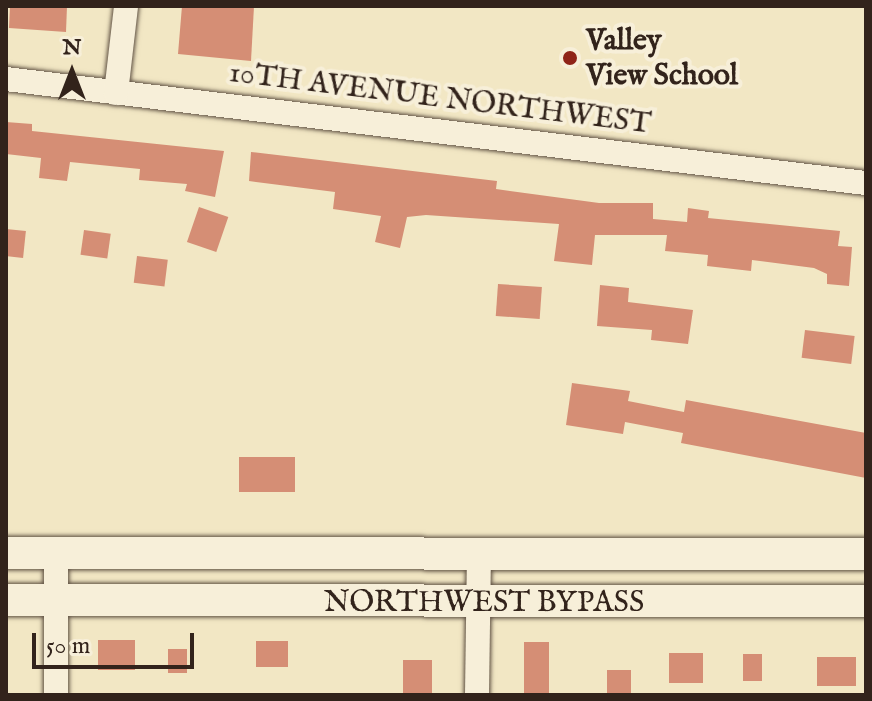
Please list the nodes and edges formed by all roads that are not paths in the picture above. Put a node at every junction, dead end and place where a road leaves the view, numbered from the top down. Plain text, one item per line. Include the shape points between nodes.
1 (126, 6) edge
2 (6, 79) edge
3 (116, 93) junction
4 (866, 183) edge
5 (6, 553) edge
6 (56, 553) junction
7 (479, 553) junction
8 (866, 554) edge
9 (6, 600) edge
10 (56, 601) junction
11 (866, 601) edge
12 (478, 604) junction
13 (56, 695) edge
14 (477, 695) edge

1 - 3 street
2 - 3 street, 10TH AVENUE NORTHWEST
3 - 4 street, 10TH AVENUE NORTHWEST
5 - 6 main road, NORTHWEST BYPASS
6 - 7 main road, NORTHWEST BYPASS
6 - 10 street
7 - 8 main road, NORTHWEST BYPASS
7 - 12 street
9 - 10 main road, NORTHWEST BYPASS
10 - 12 main road, NORTHWEST BYPASS
10 - 13 street
11 - 12 main road, NORTHWEST BYPASS
12 - 14 street

